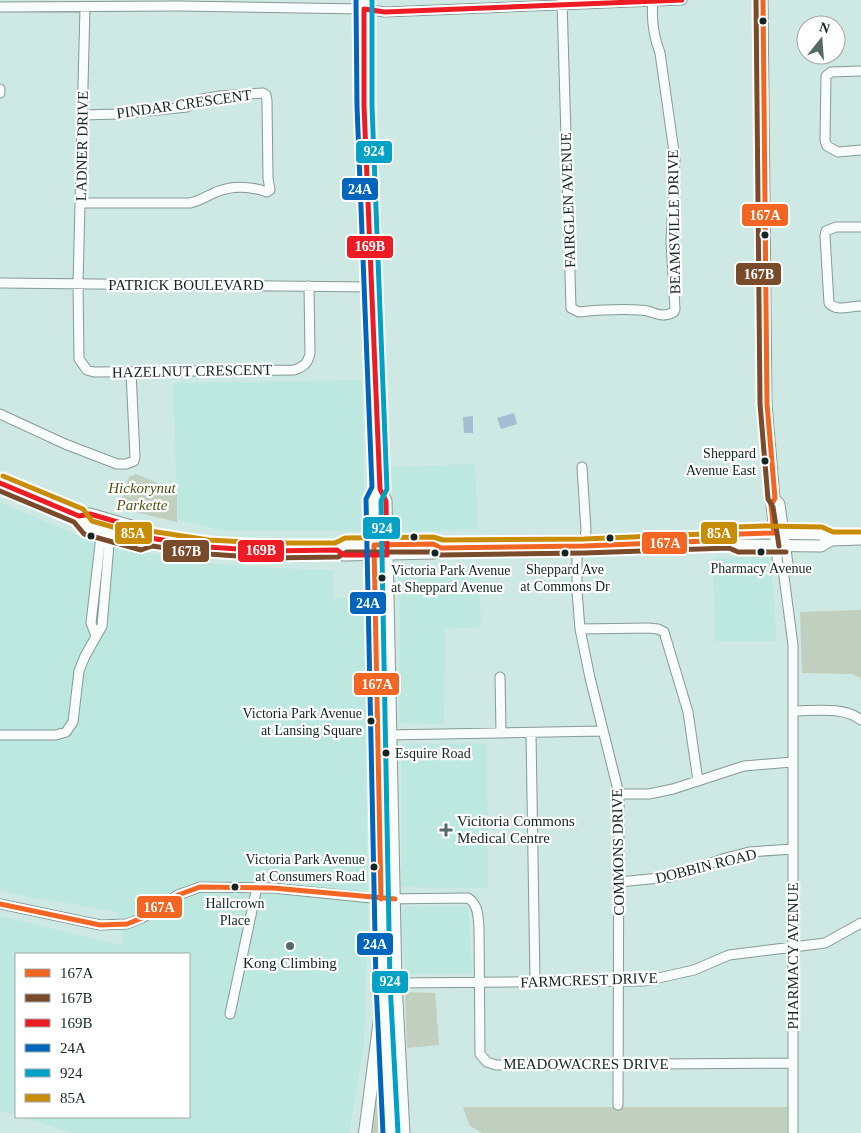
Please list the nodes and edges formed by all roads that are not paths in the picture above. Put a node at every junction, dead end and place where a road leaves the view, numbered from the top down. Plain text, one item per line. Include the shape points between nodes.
1 (667, 0) edge
2 (682, 0) edge
3 (763, 0) edge
4 (653, 1) edge
5 (562, 3) edge
6 (474, 4) edge
7 (364, 5) edge
8 (0, 7) edge
9 (85, 7) junction
10 (861, 71) edge
11 (0, 89) edge
12 (0, 93) edge
13 (83, 115) junction
14 (861, 150) edge
15 (80, 203) junction
16 (861, 227) edge
17 (0, 283) edge
18 (78, 284) junction
19 (309, 286) junction
20 (372, 287) junction
21 (861, 306) edge
22 (661, 316) joint
23 (131, 372) junction
24 (0, 414) edge
25 (582, 467) dead end
26 (0, 483) edge
27 (380, 489) junction
28 (79, 516) junction
29 (107, 520) junction
30 (106, 533) junction
31 (150, 538) junction
32 (780, 539) junction
33 (861, 540) edge
34 (584, 546) junction
35 (374, 550) junction
36 (387, 550) junction
37 (580, 629) junction
38 (500, 677) dead end
39 (793, 711) junction
40 (861, 720) edge
41 (603, 731) junction
42 (501, 732) junction
43 (531, 733) junction
44 (0, 735) edge
45 (385, 735) junction
46 (792, 762) junction
47 (698, 780) junction
48 (620, 794) junction
49 (793, 849) junction
50 (619, 882) junction
51 (257, 887) junction
52 (381, 899) junction
53 (395, 899) junction
54 (0, 904) edge
55 (861, 923) edge
56 (793, 947) junction
57 (618, 981) junction
58 (535, 982) junction
59 (396, 983) junction
60 (479, 983) junction
61 (384, 996) junction
62 (230, 1014) dead end
63 (793, 1063) junction
64 (619, 1064) junction
65 (618, 1104) dead end
66 (365, 1133) edge
67 (391, 1133) edge
68 (404, 1133) edge
69 (793, 1133) edge

1 - 2 street
1 - 4 street
3 - 32 street, PHARMACY AVENUE via 767,404 775,498 780,504
4 - 5 street
4 - 22 street, BEAMSVILLE DRIVE via 654,36 660,53 675,159 672,242 675,309
5 - 6 street
5 - 22 street, FAIRGLEN AVENUE via 571,308 579,312 646,310
6 - 7 street via 385,12
7 - 9 street
7 - 20 main road via 364,106
8 - 9 street
9 - 13 street, LADNER DRIVE
10 - 14 street via 831,72 826,76 825,140 827,146 838,152
11 - 12 street
13 - 15 street, LADNER DRIVE
13 - 15 street, PINDAR CRESCENT via 187,107 220,96 263,93 267,101 270,190 230,187 200,201 190,202
15 - 18 street, LADNER DRIVE
16 - 21 street via 836,227 826,231 825,236 828,303 838,308
17 - 18 street, PATRICK BOULEVARD
18 - 19 street, PATRICK BOULEVARD
18 - 23 street, HAZELNUT CRESCENT via 78,359 81,364 94,372
19 - 20 street, PATRICK BOULEVARD
19 - 23 street, HAZELNUT CRESCENT via 310,354 302,367 294,370
20 - 27 main road
23 - 24 street via 135,457 134,461 126,464 117,464 65,444
25 - 34 street, COMMONS DRIVE
26 - 28 main road
27 - 35 main road via 373,498
27 - 36 main road via 386,501
28 - 29 main road via 90,514
28 - 30 main road via 87,526
29 - 30 street
29 - 31 main road via 146,530
30 - 31 main road via 142,543
30 - 44 street via 91,623 96,636 79,671 73,722 66,732 56,735
31 - 35 main road via 262,551 337,550 345,545
32 - 33 main road via 821,546 831,540
32 - 34 main road via 739,546 731,540
32 - 39 street, PHARMACY AVENUE via 788,564 783,569 792,645
34 - 36 main road via 441,548 434,553
34 - 37 street, COMMONS DRIVE via 577,558
35 - 36 main road
35 - 45 main road
36 - 45 main road
37 - 41 street, COMMONS DRIVE
37 - 47 street via 648,628 664,632 688,712
38 - 42 street
39 - 40 street via 850,713
39 - 46 street, PHARMACY AVENUE
41 - 43 street
41 - 48 street, COMMONS DRIVE
42 - 43 street
42 - 45 street
43 - 58 street
45 - 52 main road
45 - 53 main road
46 - 47 street via 744,766
46 - 49 street, PHARMACY AVENUE
47 - 48 street via 649,794
48 - 50 street, COMMONS DRIVE
49 - 50 street, DOBBIN ROAD via 749,852 670,877
49 - 56 street, PHARMACY AVENUE
50 - 57 street, COMMONS DRIVE
51 - 52 street, MEADOWACRES DRIVE
51 - 54 street, MEADOWACRES DRIVE via 200,887 127,924 100,925
51 - 62 street
52 - 53 street, MEADOWACRES DRIVE
52 - 61 main road
53 - 59 main road
53 - 60 street, MEADOWACRES DRIVE via 468,898 472,901 477,909 479,927
55 - 56 street, FARMCREST DRIVE via 830,942
56 - 57 street, FARMCREST DRIVE via 729,956 694,970 645,981
56 - 63 street, PHARMACY AVENUE
57 - 58 street, FARMCREST DRIVE
57 - 64 street, COMMONS DRIVE
58 - 60 street, FARMCREST DRIVE
59 - 60 street, FARMCREST DRIVE
59 - 68 main road
60 - 64 street, MEADOWACRES DRIVE via 480,1054 487,1062 496,1065
61 - 66 highway
61 - 67 main road
63 - 64 street, MEADOWACRES DRIVE
63 - 69 street, PHARMACY AVENUE
64 - 65 street, COMMONS DRIVE

